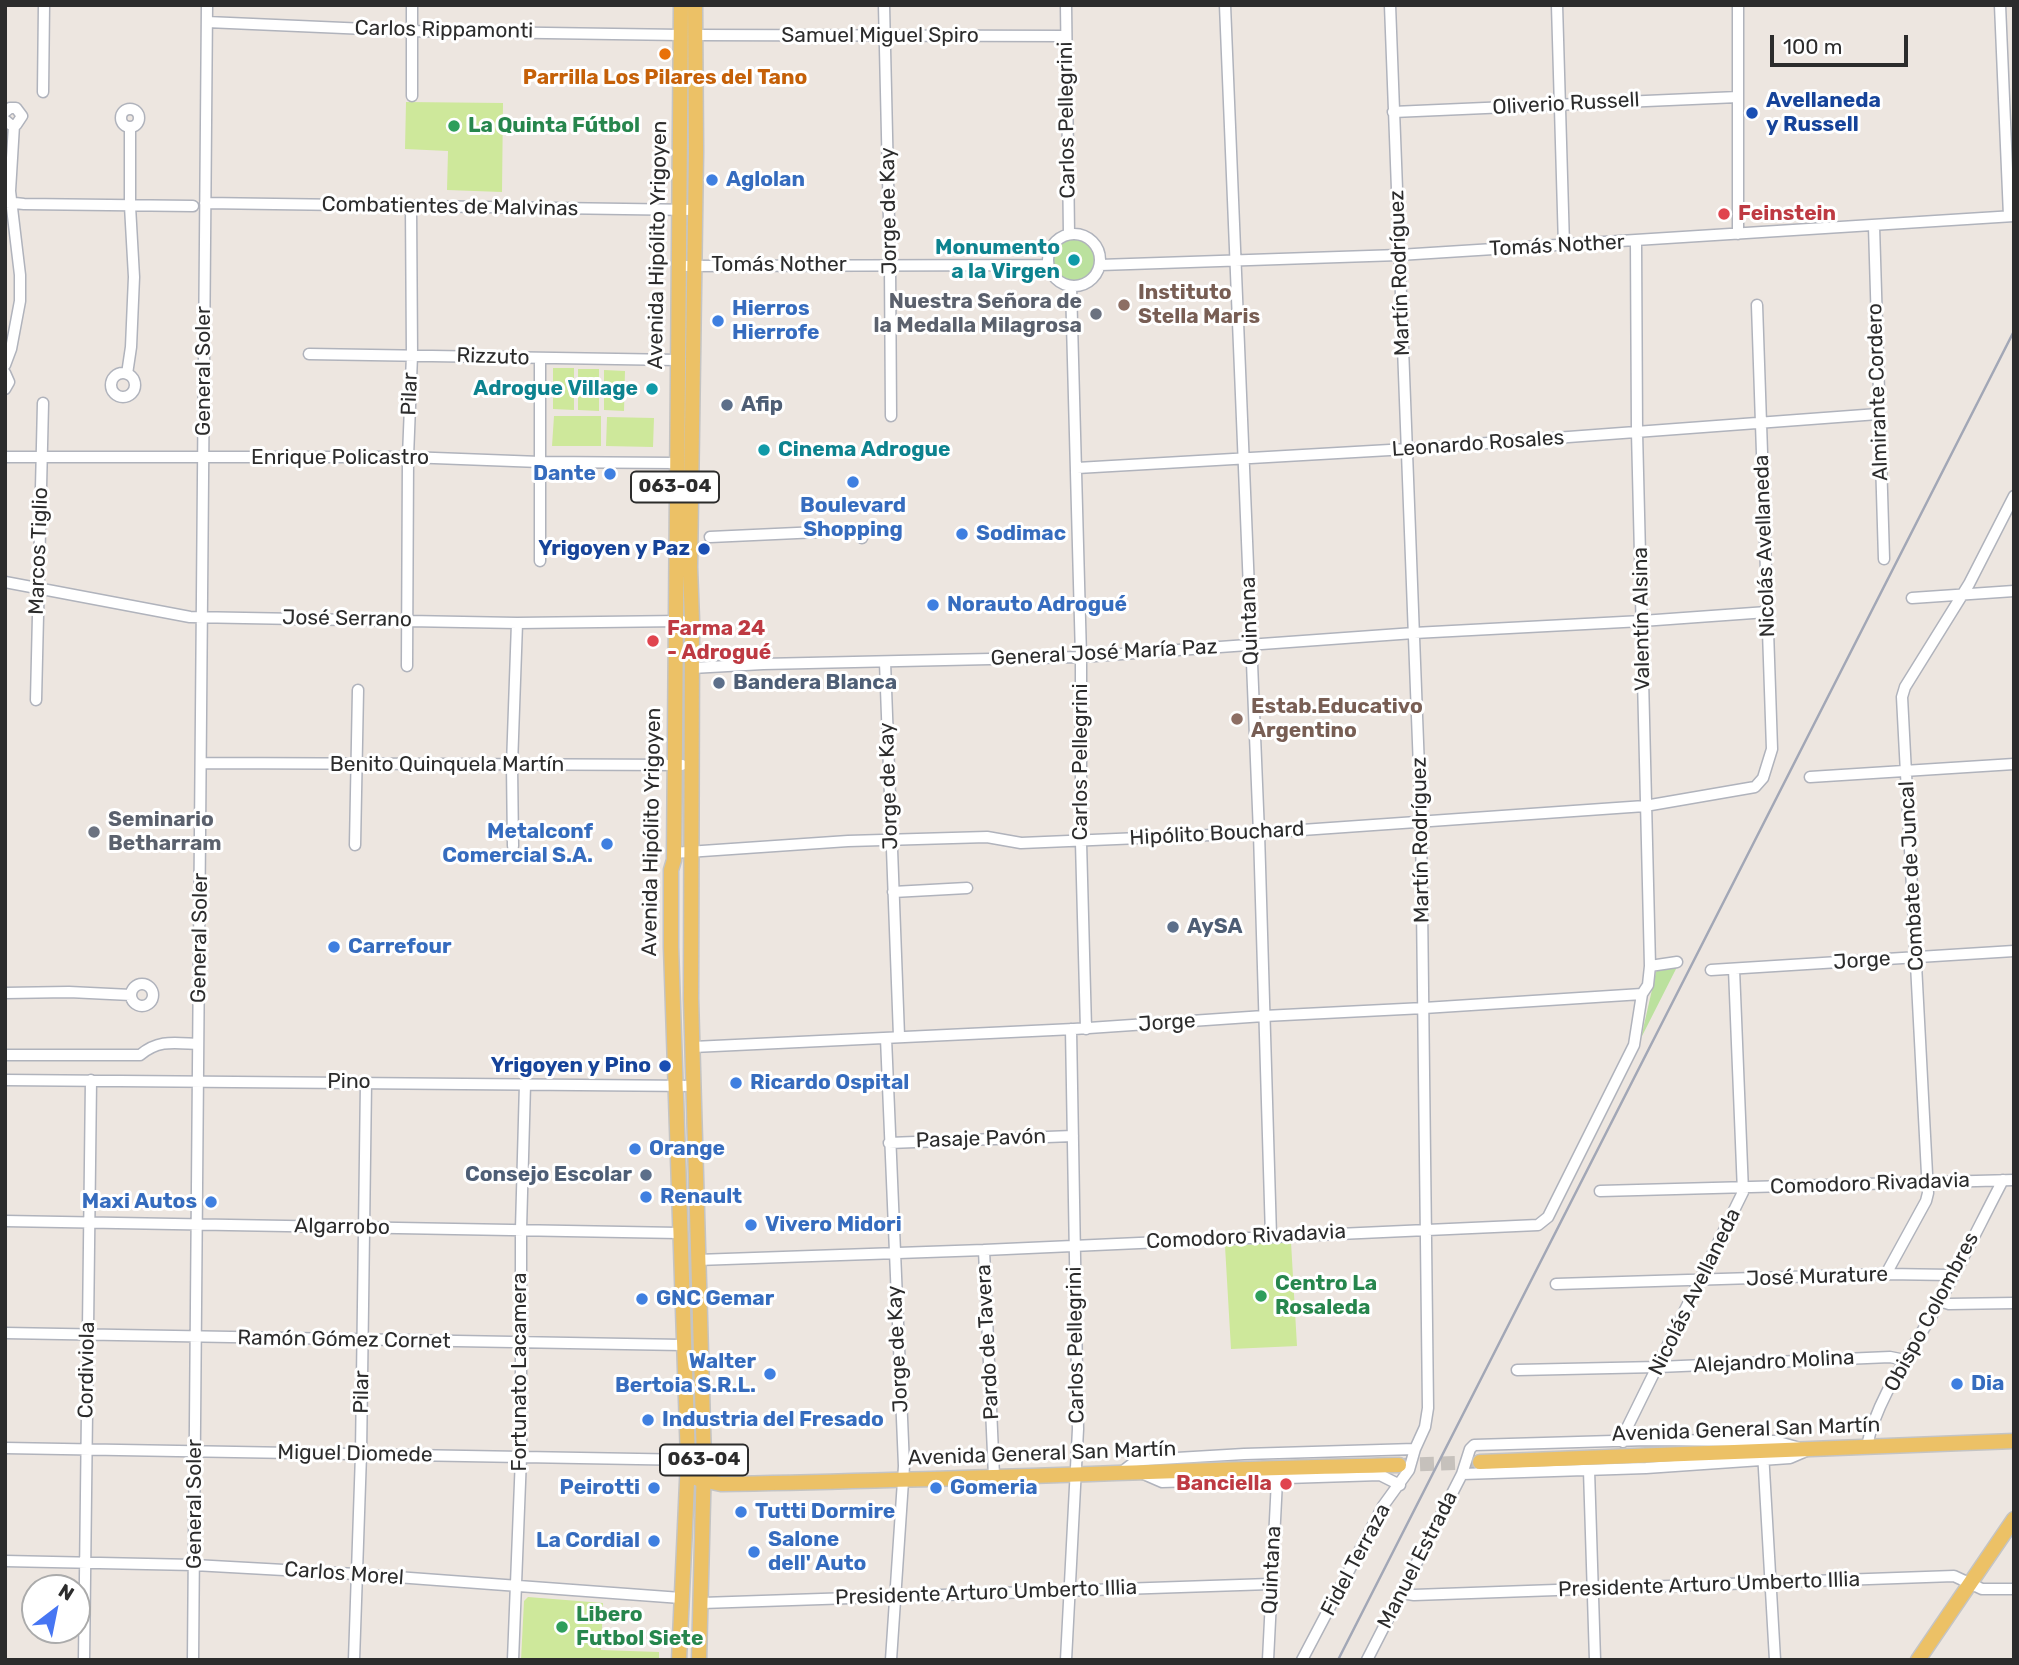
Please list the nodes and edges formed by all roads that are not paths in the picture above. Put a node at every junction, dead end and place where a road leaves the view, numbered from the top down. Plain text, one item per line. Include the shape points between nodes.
1 (44, 5) edge
2 (207, 5) edge
3 (412, 5) edge
4 (681, 5) edge
5 (695, 5) edge
6 (884, 5) edge
7 (1066, 5) edge
8 (1225, 5) edge
9 (1390, 5) edge
10 (1557, 5) edge
11 (1738, 5) edge
12 (2000, 5) edge
13 (207, 22) junction
14 (412, 31) junction
15 (688, 35) junction
16 (885, 36) junction
17 (1065, 36) junction
18 (43, 92) dead end
19 (412, 96) dead end
20 (1738, 97) junction
21 (1560, 104) junction
22 (5, 112) edge
23 (1393, 112) junction
24 (9, 123) edge
25 (130, 127) dead end
26 (8, 202) edge
27 (199, 204) junction
28 (130, 205) junction
29 (411, 206) junction
30 (687, 210) junction
31 (2012, 216) edge
32 (1874, 226) junction
33 (1069, 234) junction
34 (1738, 234) junction
35 (1636, 242) junction
36 (1564, 246) junction
37 (1399, 255) junction
38 (1236, 262) junction
39 (890, 265) junction
40 (1048, 265) junction
41 (1100, 265) junction
42 (686, 266) junction
43 (1071, 286) junction
44 (1758, 305) dead end
45 (309, 354) dead end
46 (412, 355) junction
47 (540, 358) junction
48 (678, 360) junction
49 (5, 365) edge
50 (5, 373) edge
51 (127, 374) dead end
52 (5, 389) edge
53 (43, 403) dead end
54 (1878, 414) junction
55 (891, 416) dead end
56 (1760, 424) junction
57 (1637, 432) junction
58 (1407, 449) junction
59 (5, 457) edge
60 (408, 457) junction
61 (42, 458) junction
62 (204, 458) junction
63 (1244, 459) junction
64 (540, 462) junction
65 (676, 463) junction
66 (1077, 468) junction
67 (2014, 496) edge
68 (710, 537) dead end
69 (862, 538) dead end
70 (1884, 559) dead end
71 (540, 561) dead end
72 (5, 582) edge
73 (38, 589) junction
74 (2014, 591) edge
75 (1962, 595) junction
76 (1912, 598) dead end
77 (1767, 612) junction
78 (203, 618) junction
79 (406, 620) junction
80 (676, 621) junction
81 (692, 621) junction
82 (1642, 621) junction
83 (517, 623) junction
84 (1414, 633) junction
85 (1251, 644) junction
86 (1081, 657) junction
87 (885, 662) junction
88 (407, 666) dead end
89 (692, 668) junction
90 (358, 690) dead end
91 (36, 700) dead end
92 (202, 764) junction
93 (2014, 764) edge
94 (355, 765) junction
95 (512, 765) junction
96 (674, 765) junction
97 (692, 766) junction
98 (1907, 772) junction
99 (1810, 777) dead end
100 (1758, 783) joint
101 (1645, 806) junction
102 (1421, 821) junction
103 (1259, 833) junction
104 (891, 841) junction
105 (1081, 842) junction
106 (355, 845) dead end
107 (513, 846) dead end
108 (690, 851) junction
109 (673, 853) junction
110 (967, 888) dead end
111 (893, 892) junction
112 (2014, 951) edge
113 (1916, 957) junction
114 (1677, 962) dead end
115 (1650, 966) junction
116 (1734, 969) junction
117 (1711, 970) dead end
118 (5, 993) edge
119 (1642, 994) junction
120 (131, 995) dead end
121 (1424, 1008) junction
122 (1264, 1016) junction
123 (1086, 1028) junction
124 (1071, 1030) junction
125 (899, 1036) junction
126 (886, 1038) junction
127 (198, 1044) junction
128 (693, 1047) junction
129 (5, 1055) edge
130 (5, 1080) edge
131 (91, 1080) junction
132 (198, 1081) junction
133 (366, 1082) junction
134 (526, 1084) junction
135 (676, 1086) junction
136 (694, 1086) junction
137 (1073, 1136) junction
138 (889, 1143) junction
139 (2009, 1180) edge
140 (1928, 1183) junction
141 (1743, 1188) junction
142 (1600, 1191) dead end
143 (5, 1221) edge
144 (88, 1222) junction
145 (195, 1225) junction
146 (363, 1227) junction
147 (521, 1229) junction
148 (1426, 1229) junction
149 (678, 1233) junction
150 (1271, 1236) junction
151 (1074, 1245) junction
152 (984, 1250) junction
153 (893, 1253) junction
154 (697, 1260) junction
155 (1886, 1274) junction
156 (1952, 1275) junction
157 (1701, 1281) junction
158 (1556, 1284) dead end
159 (1940, 1301) junction
160 (2014, 1303) edge
161 (5, 1333) edge
162 (88, 1335) junction
163 (195, 1337) junction
164 (363, 1340) junction
165 (522, 1342) junction
166 (682, 1345) junction
167 (1905, 1360) junction
168 (1658, 1367) junction
169 (1517, 1370) dead end
170 (2014, 1441) edge
171 (1623, 1442) junction
172 (1867, 1446) junction
173 (5, 1448) edge
174 (1806, 1448) junction
175 (87, 1449) junction
176 (1415, 1449) junction
177 (195, 1451) junction
178 (361, 1454) junction
179 (1763, 1455) junction
180 (520, 1457) junction
181 (688, 1460) junction
182 (704, 1461) junction
183 (1474, 1461) junction
184 (1406, 1463) junction
185 (1589, 1470) junction
186 (1130, 1471) junction
187 (1077, 1474) junction
188 (1462, 1474) junction
189 (688, 1476) junction
190 (994, 1476) junction
191 (1277, 1480) junction
192 (704, 1481) junction
193 (904, 1481) junction
194 (1400, 1485) junction
195 (2014, 1519) edge
196 (5, 1562) edge
197 (85, 1563) junction
198 (194, 1565) junction
199 (356, 1574) junction
200 (1770, 1582) junction
201 (1971, 1583) junction
202 (1270, 1584) junction
203 (516, 1586) junction
204 (1591, 1589) junction
205 (2014, 1589) edge
206 (1070, 1590) junction
207 (1401, 1593) junction
208 (895, 1596) junction
209 (681, 1598) junction
210 (702, 1603) junction
211 (84, 1660) edge
212 (193, 1660) edge
213 (354, 1660) edge
214 (513, 1660) edge
215 (679, 1660) edge
216 (699, 1660) edge
217 (891, 1660) edge
218 (1066, 1660) edge
219 (1268, 1660) edge
220 (1302, 1660) edge
221 (1367, 1660) edge
222 (1595, 1660) edge
223 (1775, 1660) edge
224 (1918, 1660) edge

1 - 18 street
2 - 13 street, General Soler
3 - 14 street
4 - 15 main road, Avenida Hipólito Yrigoyen / 063-04
5 - 15 main road, Avenida Hipólito Yrigoyen / 063-04
6 - 16 street, Jorge de Kay
7 - 17 street, Carlos Pellegrini
8 - 38 street, Quintana
9 - 23 street, Martín Rodríguez
10 - 21 street
11 - 20 street
12 - 31 street
13 - 14 street, Carlos Rippamonti
13 - 27 street, General Soler
14 - 15 street, Carlos Rippamonti
14 - 19 street
15 - 16 street, Samuel Miguel Spiro
15 - 30 main road, Avenida Hipólito Yrigoyen / 063-04
16 - 17 street, Samuel Miguel Spiro
16 - 39 street, Jorge de Kay
17 - 33 street, Carlos Pellegrini
20 - 21 street, Oliverio Russell
20 - 34 street
21 - 23 street, Oliverio Russell
21 - 36 street
22 - 24 street via 13,107 20,111 22,119
23 - 37 street, Martín Rodríguez
24 - 26 street
25 - 28 street
26 - 28 street, Combatientes de Malvinas
26 - 49 street via 20,301
27 - 28 street, Combatientes de Malvinas
27 - 29 street, Combatientes de Malvinas
27 - 62 street, General Soler
28 - 51 street via 134,277
29 - 30 street, Combatientes de Malvinas
29 - 46 street, Pilar
30 - 42 main road, Avenida Hipólito Yrigoyen / 063-04
31 - 32 street, Tomás Nother
32 - 34 street, Tomás Nother
32 - 54 street, Almirante Cordero
33 - 40 street via 1055,242
33 - 41 street via 1090,239
34 - 35 street, Tomás Nother
35 - 36 street, Tomás Nother
35 - 57 street, Valentín Alsina
36 - 37 street, Tomás Nother
37 - 38 street, Tomás Nother
37 - 58 street, Martín Rodríguez
38 - 41 street, Tomás Nother
38 - 63 street, Quintana
39 - 40 street, Tomás Nother
39 - 42 street, Tomás Nother
39 - 55 street, Jorge de Kay
40 - 43 street via 1056,280
41 - 43 street via 1093,279
42 - 48 main road, Avenida Hipólito Yrigoyen / 063-04
42 - 81 main road, Avenida Hipólito Yrigoyen / 063-04
43 - 66 street, Carlos Pellegrini
44 - 56 street, Nicolás Avellaneda
45 - 46 street, Rizzuto
46 - 47 street, Rizzuto
46 - 60 street, Pilar
47 - 48 street, Rizzuto
47 - 64 street
48 - 65 main road, Avenida Hipólito Yrigoyen / 063-04
50 - 52 street via 9,382
53 - 61 street, Marcos Tiglio
54 - 56 street, Leonardo Rosales
54 - 70 street, Almirante Cordero
56 - 57 street, Leonardo Rosales
56 - 77 street, Nicolás Avellaneda
57 - 58 street, Leonardo Rosales
57 - 82 street, Valentín Alsina
58 - 63 street, Leonardo Rosales
58 - 84 street, Martín Rodríguez
59 - 61 street, Enrique Policastro
60 - 62 street, Enrique Policastro
60 - 64 street, Enrique Policastro
60 - 79 street, Pilar
61 - 62 street, Enrique Policastro
61 - 73 street, Marcos Tiglio
62 - 78 street, General Soler
63 - 66 street, Leonardo Rosales
63 - 85 street, Quintana
64 - 65 street, Enrique Policastro
64 - 71 street
65 - 80 main road, Avenida Hipólito Yrigoyen / 063-04
66 - 86 street, Carlos Pellegrini
67 - 75 street, Combate de Juncal
68 - 69 street via 862,530
72 - 73 street, José Serrano
73 - 78 street, José Serrano
73 - 91 street, Marcos Tiglio
74 - 75 street
75 - 76 street
75 - 98 street, Combate de Juncal via 1903,692
77 - 82 street, General José María Paz
77 - 100 street, Nicolás Avellaneda via 1772,749
78 - 79 street, José Serrano
78 - 92 street, General Soler
79 - 83 street, José Serrano
79 - 88 street, Pilar
80 - 81 street, José Serrano
80 - 83 street, José Serrano
80 - 96 main road, Avenida Hipólito Yrigoyen / 063-04
81 - 89 main road, Avenida Hipólito Yrigoyen / 063-04
82 - 84 street, General José María Paz
82 - 101 street, Valentín Alsina
83 - 95 street
84 - 85 street, General José María Paz
84 - 102 street, Martín Rodríguez
85 - 86 street, General José María Paz
85 - 103 street, Quintana
86 - 87 street, General José María Paz
86 - 105 street, Carlos Pellegrini
87 - 89 street, General José María Paz
87 - 104 street, Jorge de Kay
89 - 97 main road, Avenida Hipólito Yrigoyen / 063-04
90 - 94 street
92 - 94 street, Benito Quinquela Martín
92 - 127 street, General Soler
93 - 98 street
94 - 95 street, Benito Quinquela Martín
94 - 106 street
95 - 96 street, Benito Quinquela Martín
95 - 107 street
96 - 97 street, Benito Quinquela Martín
96 - 109 main road, Avenida Hipólito Yrigoyen / 063-04
97 - 108 main road, Avenida Hipólito Yrigoyen / 063-04
98 - 99 street
98 - 113 street, Combate de Juncal
100 - 101 street, Hipólito Bouchard
101 - 102 street, Hipólito Bouchard
101 - 115 street, Valentín Alsina
102 - 103 street, Hipólito Bouchard
102 - 121 street, Martín Rodríguez
103 - 105 street, Hipólito Bouchard
103 - 122 street, Quintana
104 - 105 street, Hipólito Bouchard via 987,837 1021,844
104 - 108 street, Hipólito Bouchard
104 - 111 street, Jorge de Kay
105 - 123 street, Carlos Pellegrini
108 - 109 street, Hipólito Bouchard
108 - 128 main road, Avenida Hipólito Yrigoyen / 063-04
109 - 135 main road, Avenida Hipólito Yrigoyen / 063-04
110 - 111 street
111 - 125 street, Jorge de Kay
112 - 113 street, Jorge
113 - 116 street, Jorge
113 - 140 street, Combate de Juncal
114 - 115 street
115 - 119 street, Valentín Alsina
116 - 117 street, Jorge
116 - 141 street, Nicolás Avellaneda
118 - 120 street
119 - 121 street, Jorge
119 - 148 street, Comodoro Rivadavia via 1633,1045 1545,1220 1532,1227
121 - 122 street, Jorge
121 - 148 street, Martín Rodríguez
122 - 123 street, Jorge
122 - 150 street, Quintana
123 - 124 street, Jorge
124 - 125 street, Jorge
124 - 137 street, Carlos Pellegrini
125 - 126 street, Jorge
126 - 128 street, Jorge
126 - 138 street, Jorge de Kay
127 - 129 street via 160,1043 140,1055
127 - 132 street, General Soler
128 - 136 main road, Avenida Hipólito Yrigoyen / 063-04
130 - 131 street, Pino
131 - 132 street, Pino
131 - 144 street, Cordiviola
132 - 133 street, Pino
132 - 145 street, General Soler
133 - 134 street, Pino
133 - 146 street, Pilar
134 - 135 street, Pino
134 - 147 street, Fortunato Lacamera
135 - 136 street, Pino
135 - 149 main road, Avenida Hipólito Yrigoyen / 063-04
136 - 154 main road, Avenida Hipólito Yrigoyen / 063-04
137 - 138 street, Pasaje Pavón
137 - 151 street, Carlos Pellegrini
138 - 153 street, Jorge de Kay
139 - 140 street, Comodoro Rivadavia
139 - 156 street, Obispo Colombres
140 - 141 street, Comodoro Rivadavia
140 - 155 street, Combate de Juncal via 1926,1202
141 - 142 street, Comodoro Rivadavia
141 - 157 street, Nicolás Avellaneda
143 - 144 street, Algarrobo
144 - 145 street, Algarrobo
144 - 162 street, Cordiviola
145 - 146 street, Algarrobo
145 - 163 street, General Soler
146 - 147 street, Algarrobo
146 - 164 street, Pilar
147 - 149 street, Algarrobo
147 - 165 street, Fortunato Lacamera
148 - 150 street, Comodoro Rivadavia
148 - 176 street, Martín Rodríguez via 1427,1408
149 - 166 main road, Avenida Hipólito Yrigoyen / 063-04
150 - 151 street, Comodoro Rivadavia
151 - 152 street, Comodoro Rivadavia
151 - 187 street, Carlos Pellegrini
152 - 153 street, Comodoro Rivadavia
152 - 190 street, Pardo de Tavera
153 - 154 street, Comodoro Rivadavia
153 - 193 street, Jorge de Kay
154 - 182 main road, Avenida Hipólito Yrigoyen / 063-04
155 - 156 street, José Murature
155 - 157 street, José Murature
156 - 159 street, Obispo Colombres
157 - 158 street, José Murature
157 - 168 street, Nicolás Avellaneda
159 - 160 street
159 - 167 street, Obispo Colombres
161 - 162 street, Ramón Gómez Cornet
162 - 163 street, Ramón Gómez Cornet
162 - 175 street, Cordiviola
163 - 164 street, Ramón Gómez Cornet
163 - 177 street, General Soler
164 - 165 street, Ramón Gómez Cornet
164 - 178 street, Pilar
165 - 166 street, Ramón Gómez Cornet
165 - 180 street, Fortunato Lacamera
166 - 181 main road, Avenida Hipólito Yrigoyen / 063-04
167 - 168 street, Alejandro Molina
167 - 172 street, Obispo Colombres via 1870,1429
168 - 169 street, Alejandro Molina
168 - 171 street, Nicolás Avellaneda
170 - 172 main road, Avenida General San Martín
171 - 174 street via 1775,1441
171 - 183 street via 1474,1446 1470,1449
172 - 174 main road, Avenida General San Martín
173 - 175 street, Miguel Diomede
174 - 179 main road, Avenida General San Martín
175 - 177 street, Miguel Diomede
175 - 197 street, Cordiviola
176 - 184 street, Martín Rodríguez
176 - 186 street via 1143,1460 1136,1461
177 - 178 street, Miguel Diomede
177 - 198 street, General Soler
178 - 180 street, Miguel Diomede
178 - 199 street, Pilar
179 - 183 main road, Avenida General San Martín
179 - 185 street
179 - 200 street
180 - 181 street, Miguel Diomede
180 - 203 street, Fortunato Lacamera
181 - 182 street, Miguel Diomede
181 - 189 main road, Avenida Hipólito Yrigoyen / 063-04
182 - 192 main road, Avenida Hipólito Yrigoyen / 063-04
183 - 188 street, Manuel Estrada
184 - 186 main road, Avenida General San Martín
184 - 194 street, Fidel Terraza
185 - 188 street
185 - 204 street
186 - 187 main road, Avenida General San Martín
186 - 191 street via 1162,1482
187 - 190 main road, Avenida General San Martín
187 - 206 street, Carlos Pellegrini
188 - 207 street, Manuel Estrada
189 - 192 main road, Avenida General San Martín
189 - 209 main road, Avenida Hipólito Yrigoyen / 063-04
190 - 193 main road, Avenida General San Martín
191 - 194 street via 1380,1475
191 - 202 street, Quintana
192 - 193 main road, Avenida General San Martín
192 - 210 main road, Avenida Hipólito Yrigoyen / 063-04
193 - 208 street, Jorge de Kay
194 - 220 street, Fidel Terraza via 1384,1506
195 - 201 main road
196 - 197 street, Carlos Morel
197 - 198 street, Carlos Morel
197 - 211 street, Cordiviola
198 - 199 street, Carlos Morel
198 - 212 street, General Soler
199 - 203 street, Carlos Morel
199 - 213 street, Pilar
200 - 201 street, Presidente Arturo Umberto Illia via 1954,1576
200 - 204 street, Presidente Arturo Umberto Illia
200 - 223 street
201 - 205 street, Presidente Arturo Umberto Illia via 1989,1590
201 - 224 main road
202 - 206 street, Presidente Arturo Umberto Illia
202 - 219 street, Quintana
203 - 209 street, Carlos Morel
203 - 214 street, Fortunato Lacamera
204 - 207 street, Presidente Arturo Umberto Illia
204 - 222 street
206 - 208 street, Presidente Arturo Umberto Illia
206 - 218 street, Carlos Pellegrini
207 - 221 street, Manuel Estrada
208 - 210 street, Presidente Arturo Umberto Illia
208 - 217 street, Jorge de Kay
209 - 215 main road, Avenida Hipólito Yrigoyen / 063-04
210 - 216 main road, Avenida Hipólito Yrigoyen / 063-04

